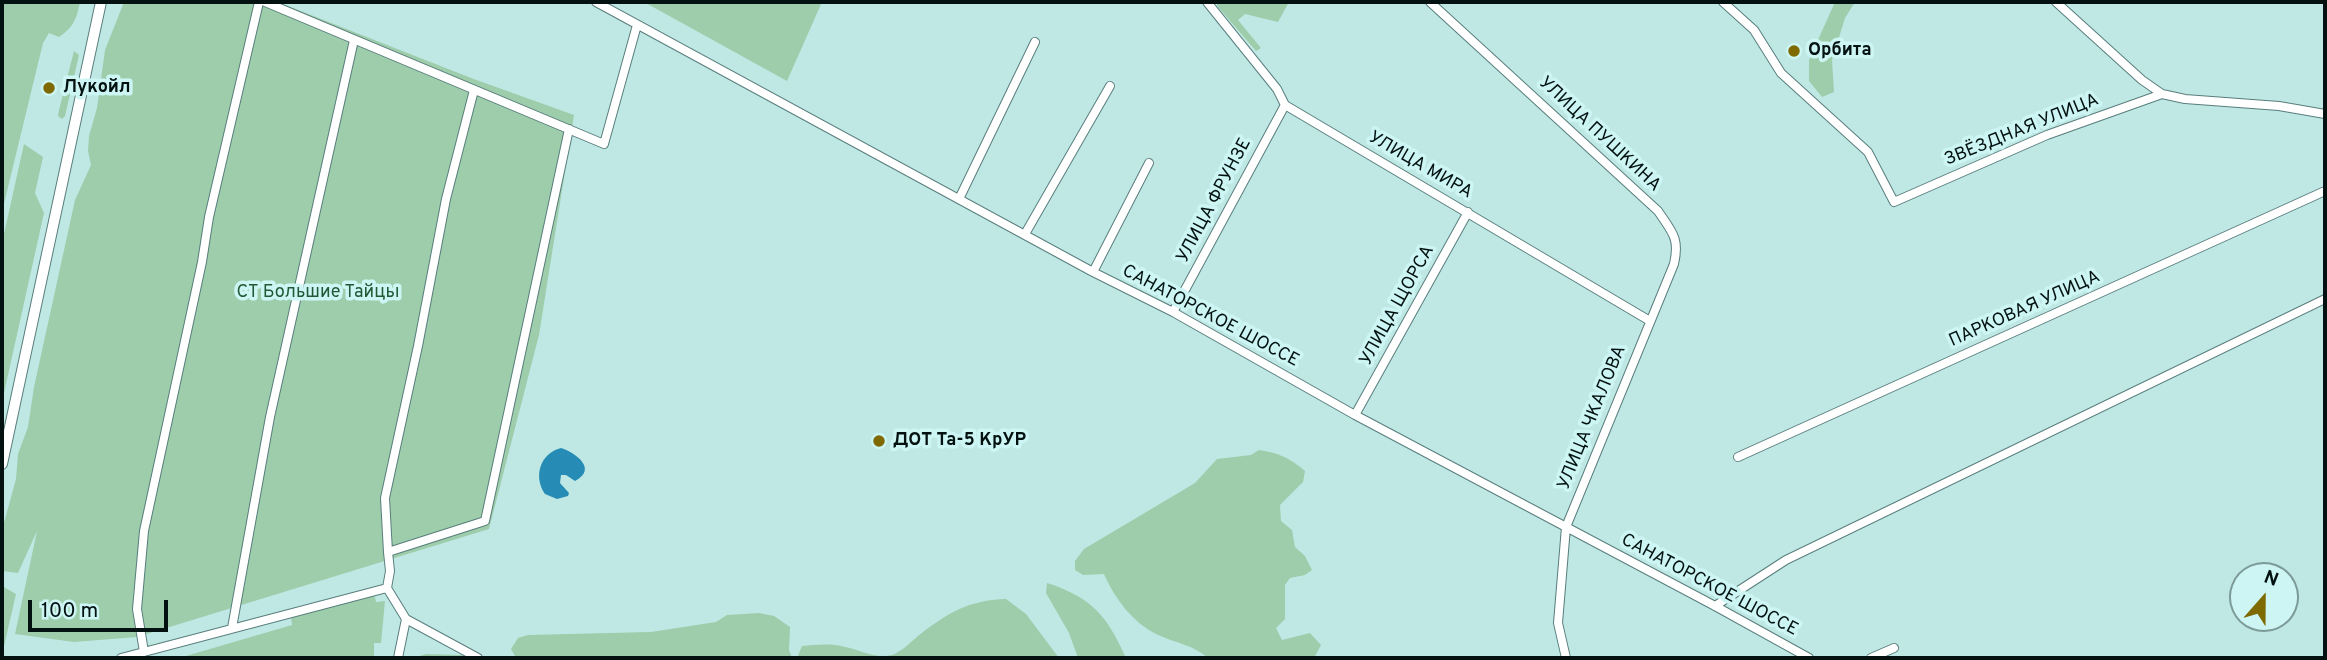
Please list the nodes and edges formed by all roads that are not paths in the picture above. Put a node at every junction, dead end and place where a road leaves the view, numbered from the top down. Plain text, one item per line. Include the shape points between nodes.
1 (101, 2) edge
2 (259, 2) edge
3 (265, 2) edge
4 (596, 2) edge
5 (1207, 2) edge
6 (1430, 2) edge
7 (1723, 2) edge
8 (2056, 2) edge
9 (637, 25) junction
10 (354, 40) junction
11 (1035, 42) dead end
12 (1110, 86) dead end
13 (474, 90) junction
14 (2162, 94) junction
15 (1285, 106) junction
16 (2325, 114) edge
17 (569, 129) junction
18 (1149, 163) dead end
19 (2325, 191) edge
20 (960, 199) junction
21 (1468, 212) junction
22 (1025, 234) junction
23 (1093, 272) junction
24 (2325, 299) edge
25 (1173, 312) junction
26 (1650, 321) junction
27 (1355, 415) junction
28 (1738, 457) dead end
29 (2, 464) edge
30 (1566, 527) junction
31 (388, 552) junction
32 (387, 588) junction
33 (1715, 606) junction
34 (406, 619) junction
35 (232, 628) junction
36 (1894, 648) dead end
37 (144, 652) junction
38 (121, 658) edge
39 (398, 658) edge
40 (478, 658) edge
41 (1566, 658) edge
42 (1809, 658) edge
43 (1871, 658) edge

1 - 29 main road
2 - 37 street via 144,531 137,609
3 - 10 street
4 - 9 street, САНАТОРСКОЕ ШОССЕ
5 - 15 street, УЛИЦА МИРА via 1278,89
6 - 26 street, УЛИЦА ПУШКИНА via 1658,211 1678,248
7 - 14 street, ЗВЁЗДНАЯ УЛИЦА via 1754,30 1781,73 1868,152 1894,202 2047,135
8 - 14 street
9 - 17 street via 604,144
9 - 20 street, САНАТОРСКОЕ ШОССЕ
10 - 13 street
10 - 35 street via 270,417
11 - 20 street
12 - 22 street
13 - 17 street
13 - 31 street via 446,199 385,498
14 - 16 street
15 - 21 street, УЛИЦА МИРА
15 - 25 street, УЛИЦА ФРУНЗЕ
17 - 31 street via 485,521
18 - 23 street
19 - 28 street, ПАРКОВАЯ УЛИЦА
20 - 22 street, САНАТОРСКОЕ ШОССЕ
21 - 26 street, УЛИЦА МИРА
21 - 27 street, УЛИЦА ЩОРСА
22 - 23 street, САНАТОРСКОЕ ШОССЕ
23 - 25 street, САНАТОРСКОЕ ШОССЕ
24 - 33 street via 1786,560
25 - 27 street, САНАТОРСКОЕ ШОССЕ
26 - 30 street, УЛИЦА ЧКАЛОВА
27 - 30 street, САНАТОРСКОЕ ШОССЕ
30 - 33 street, САНАТОРСКОЕ ШОССЕ
30 - 41 street, УЛИЦА ЧКАЛОВА via 1558,623
31 - 32 street
32 - 34 street
32 - 35 street
33 - 42 street, САНАТОРСКОЕ ШОССЕ
34 - 39 street
34 - 40 street
35 - 37 street
36 - 43 street
37 - 38 street

